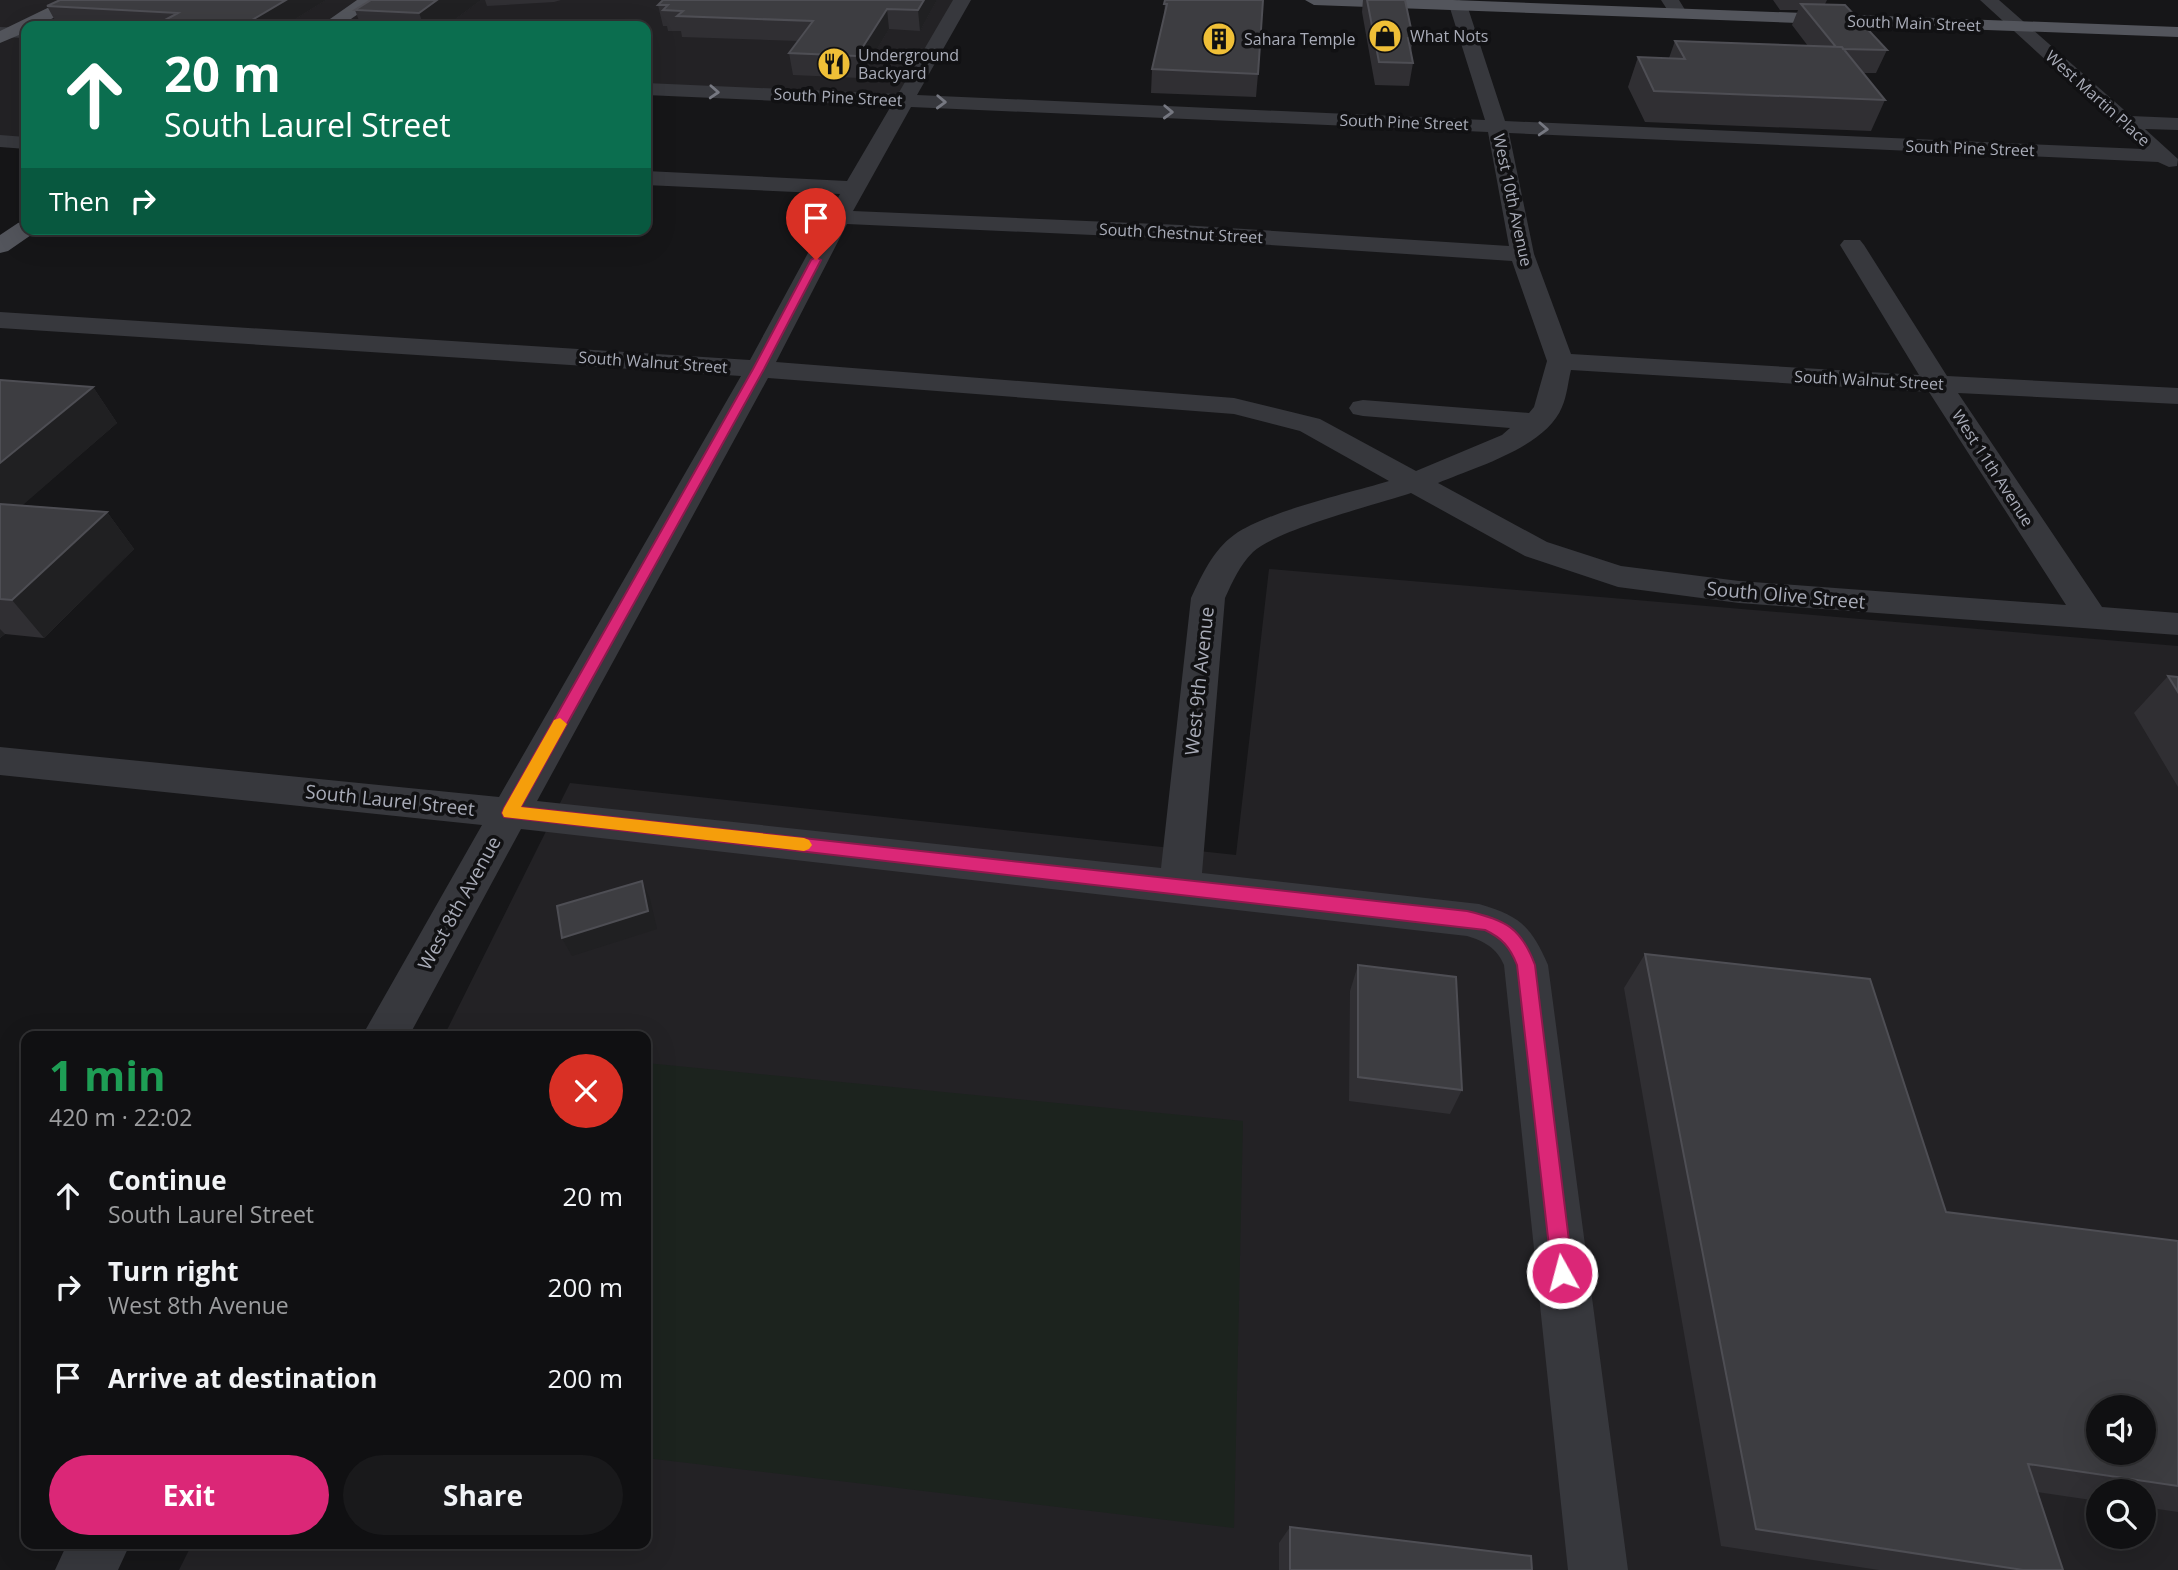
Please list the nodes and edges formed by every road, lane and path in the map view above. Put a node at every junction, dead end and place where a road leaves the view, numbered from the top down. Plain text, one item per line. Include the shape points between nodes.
1 (78, 0) edge
2 (369, 0) edge
3 (962, 0) edge
4 (1314, 0) edge
5 (1989, 0) edge
6 (1560, 4) edge
7 (1458, 5) junction
8 (1674, 7) edge
9 (36, 21) edge
10 (337, 21) edge
11 (2018, 26) junction
12 (2178, 32) edge
13 (651, 89) edge
14 (904, 100) junction
15 (2125, 122) junction
16 (2178, 124) edge
17 (1497, 126) junction
18 (0, 142) edge
19 (21, 144) edge
20 (2162, 156) junction
21 (2178, 170) edge
22 (651, 178) edge
23 (854, 188) junction
24 (839, 217) junction
25 (21, 231) edge
26 (1852, 245) dead end
27 (0, 246) edge
28 (1522, 254) junction
29 (0, 320) edge
30 (1560, 361) junction
31 (759, 369) junction
32 (1938, 384) junction
33 (2178, 396) edge
34 (1363, 408) dead end
35 (1537, 422) junction
36 (1415, 482) junction
37 (2092, 618) junction
38 (2178, 624) edge
39 (0, 761) edge
40 (510, 813) junction
41 (1180, 886) junction
42 (388, 1031) edge
43 (97, 1549) edge
44 (85, 1570) edge
45 (1598, 1570) edge

1 - 9 main road
2 - 10 main road
3 - 14 street, West 8th Avenue
4 - 7 main road, South Main Street
5 - 11 street, West Martin Place
6 - 7 main road, South Main Street
6 - 8 main road, South Main Street
7 - 17 street, West 10th Avenue
8 - 11 main road, South Main Street
11 - 12 main road, South Main Street
11 - 15 street, West Martin Place
13 -> 14 street, South Pine Street
14 -> 17 street, South Pine Street
14 - 23 street, West 8th Avenue
15 - 16 street
15 - 20 street, West Martin Place
17 -> 20 street, South Pine Street
17 - 28 street, West 10th Avenue
18 - 19 street
20 - 21 street, West Martin Place
22 - 23 street
23 - 24 street, West 8th Avenue
24 - 28 street, South Chestnut Street via 1181,232
24 - 31 street, West 8th Avenue
25 - 27 main road
26 - 32 street, West 11th Avenue
28 - 30 street, West 10th Avenue
29 - 31 street, South Walnut Street
30 - 32 street, South Walnut Street
30 - 35 street via 1548,408
31 - 36 street, South Walnut Street via 1234,406 1310,425
31 - 40 street, West 8th Avenue
32 - 33 street, South Walnut Street
32 - 37 street, West 11th Avenue
34 - 35 street
35 - 36 street via 1512,442
36 - 37 street, South Olive Street via 1536,548 1618,576 1739,592
36 - 41 street, West 9th Avenue via 1271,528 1244,543 1223,566 1208,598
37 - 38 street, South Olive Street
39 - 40 street, South Laurel Street
40 - 41 street, South Laurel Street
40 - 42 street, West 8th Avenue
41 - 45 street, South Laurel Street via 1467,919 1507,932 1519,947 1526,965
43 - 44 street

